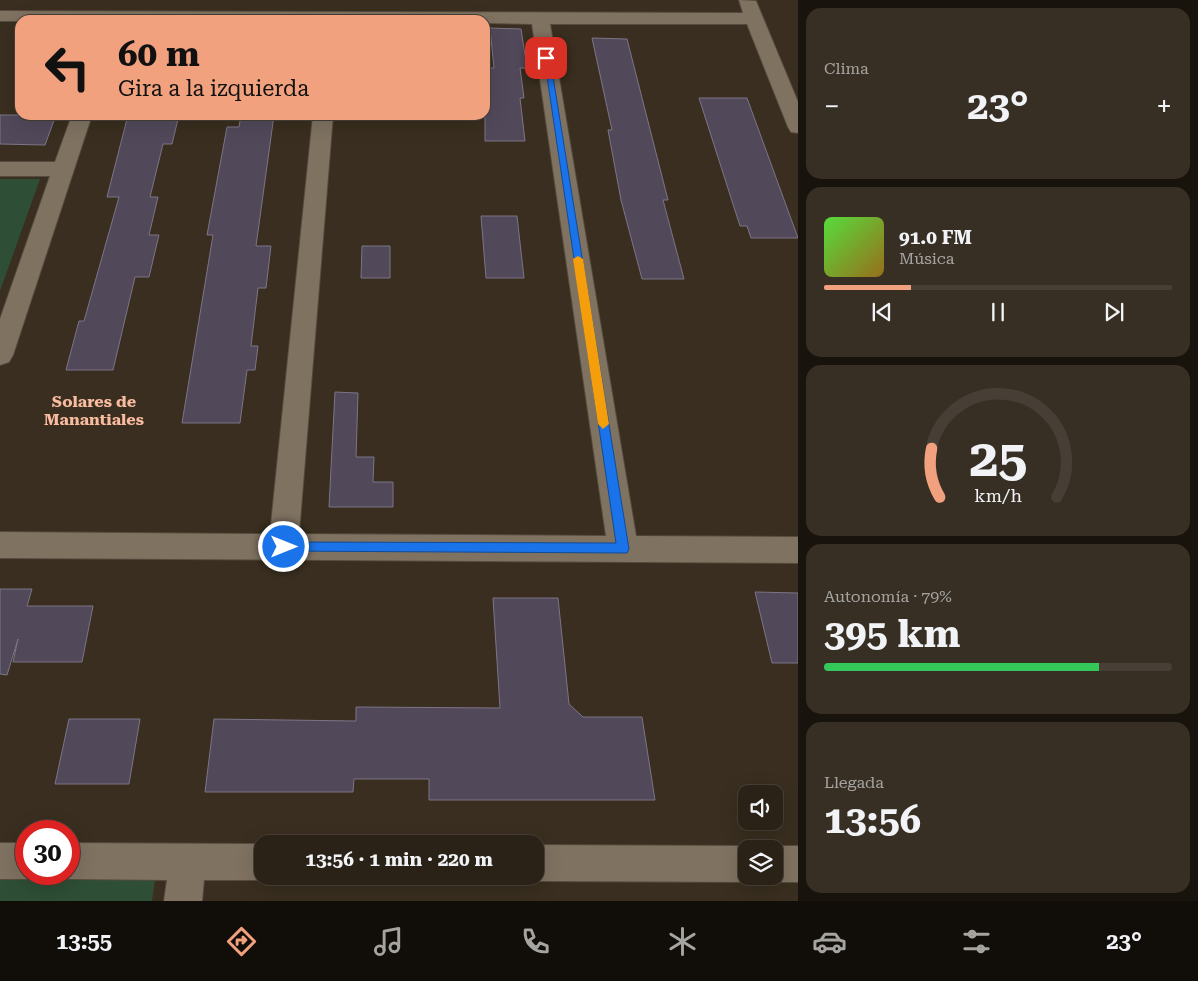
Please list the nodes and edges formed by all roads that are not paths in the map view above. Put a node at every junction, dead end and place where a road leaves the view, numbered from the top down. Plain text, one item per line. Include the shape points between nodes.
1 (747, 0) edge
2 (117, 12) edge
3 (15, 15) edge
4 (29, 15) edge
5 (209, 15) edge
6 (0, 16) edge
7 (490, 18) edge
8 (540, 18) junction
9 (754, 19) junction
10 (80, 120) edge
11 (323, 120) edge
12 (798, 127) edge
13 (0, 169) edge
14 (64, 169) junction
15 (0, 355) edge
16 (0, 545) edge
17 (284, 547) junction
18 (623, 549) junction
19 (798, 550) edge
20 (0, 861) edge
21 (15, 861) edge
22 (80, 862) edge
23 (188, 862) junction
24 (254, 862) edge
25 (544, 863) edge
26 (738, 864) edge
27 (783, 864) edge
28 (798, 864) edge
29 (183, 901) edge

1 - 9 street
2 - 4 street
2 - 5 street
3 - 6 street
7 - 8 street
8 - 9 street
8 - 18 street
9 - 12 street
10 - 14 street
11 - 17 street
13 - 14 street
14 - 15 street
16 - 17 street
17 - 18 street
18 - 19 street
20 - 21 street
22 - 23 street
23 - 24 street
23 - 29 street
25 - 26 street
27 - 28 street

